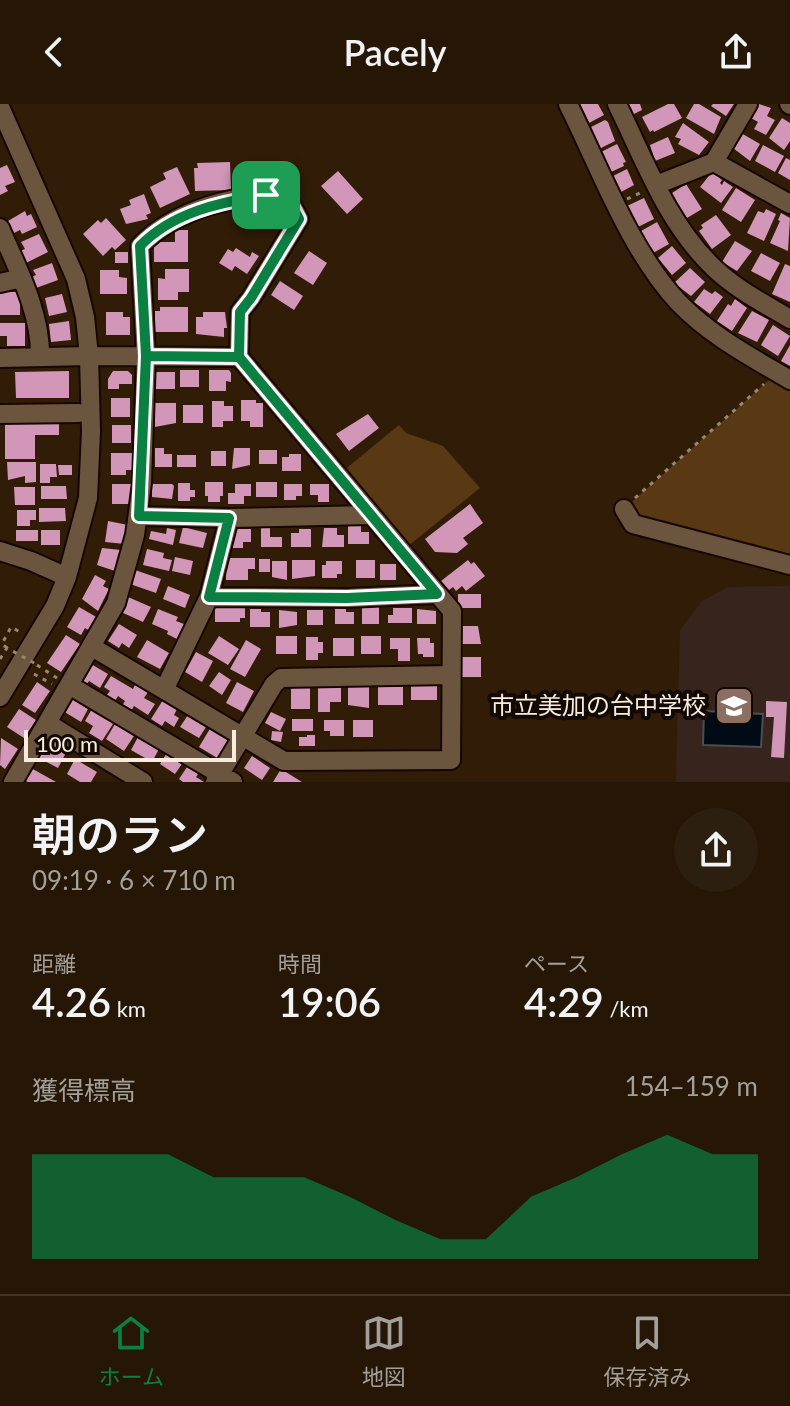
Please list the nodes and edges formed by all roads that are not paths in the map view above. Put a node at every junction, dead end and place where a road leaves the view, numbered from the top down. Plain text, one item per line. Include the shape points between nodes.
1 (568, 104) edge
2 (617, 104) edge
3 (748, 104) edge
4 (0, 107) edge
5 (714, 162) junction
6 (656, 185) junction
7 (790, 204) edge
8 (2, 237) edge
9 (22, 278) junction
10 (0, 283) edge
11 (790, 319) edge
12 (89, 356) junction
13 (146, 356) junction
14 (40, 357) junction
15 (239, 357) junction
16 (0, 358) edge
17 (784, 376) edge
18 (79, 413) dead end
19 (0, 414) edge
20 (624, 509) road end
21 (370, 515) junction
22 (139, 516) junction
23 (229, 518) junction
24 (0, 551) edge
25 (790, 565) edge
26 (67, 577) junction
27 (437, 594) junction
28 (209, 597) junction
29 (92, 647) junction
30 (450, 675) junction
31 (64, 685) junction
32 (165, 688) junction
33 (0, 697) edge
34 (47, 723) junction
35 (243, 735) junction
36 (223, 779) edge
37 (13, 782) edge
38 (143, 782) edge

1 - 17 street via 639,252 680,304 722,340
2 - 6 street
3 - 5 street
4 - 12 street via 76,279
5 - 6 street
5 - 7 street
6 - 11 street via 674,219 714,268
8 - 9 street
9 - 10 street
9 - 14 street
12 - 13 street
12 - 14 street
12 - 26 street via 88,498
13 - 15 street
13 - 15 street via 140,246 154,232 193,212 266,195 288,198 299,219 240,312
13 - 22 street
14 - 16 street
15 - 21 street
18 - 19 street
20 - 25 street via 633,524
21 - 23 street
21 - 27 street
22 - 23 street
22 - 29 street via 116,603
23 - 28 street
24 - 26 street
26 - 33 street
27 - 28 street
27 - 30 street via 452,611
28 - 32 street
29 - 31 street
29 - 32 street
30 - 35 street via 281,678
30 - 35 street via 451,760 284,761
31 - 34 street
31 - 36 street
32 - 35 street
34 - 37 street
34 - 38 street
35 - 36 street

